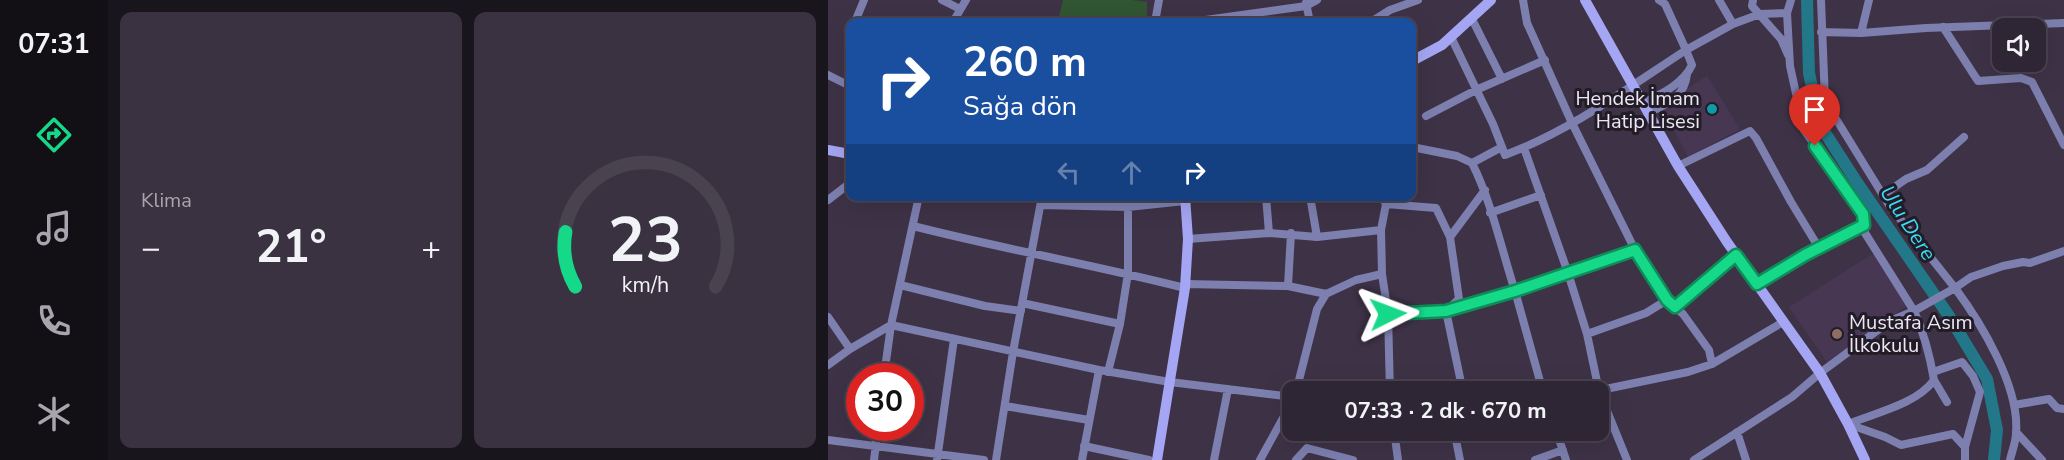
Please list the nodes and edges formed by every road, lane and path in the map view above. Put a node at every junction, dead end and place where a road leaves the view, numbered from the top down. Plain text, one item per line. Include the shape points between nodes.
1 (864, 0) edge
2 (942, 0) edge
3 (966, 0) edge
4 (1159, 0) edge
5 (1317, 0) edge
6 (1417, 0) edge
7 (1491, 0) edge
8 (1523, 0) edge
9 (1585, 0) edge
10 (1661, 0) edge
11 (1719, 0) edge
12 (1753, 0) edge
13 (1791, 0) edge
14 (1821, 0) edge
15 (1869, 0) edge
16 (1306, 3) edge
17 (960, 9) junction
18 (1787, 13) junction
19 (1760, 14) junction
20 (857, 18) edge
21 (955, 18) edge
22 (1156, 18) edge
23 (1253, 18) edge
24 (1309, 18) edge
25 (1377, 18) edge
26 (1472, 19) junction
27 (2064, 23) edge
28 (1733, 24) junction
29 (1943, 27) junction
30 (1821, 32) junction
31 (1861, 33) junction
32 (1451, 37) junction
33 (1686, 50) junction
34 (1416, 58) edge
35 (1790, 58) junction
36 (1545, 60) junction
37 (828, 75) edge
38 (1502, 79) junction
39 (846, 84) edge
40 (1633, 85) junction
41 (1476, 90) junction
42 (1646, 108) junction
43 (1426, 116) dead end
44 (1572, 123) junction
45 (1964, 137) dead end
46 (2064, 145) edge
47 (1502, 147) junction
48 (1416, 148) edge
49 (1524, 148) junction
50 (828, 150) edge
51 (846, 153) edge
52 (1472, 163) junction
53 (1678, 166) junction
54 (846, 186) edge
55 (1485, 190) junction
56 (1541, 195) junction
57 (1883, 195) junction
58 (828, 200) edge
59 (918, 201) edge
60 (1041, 201) edge
61 (1128, 201) edge
62 (1171, 201) edge
63 (1185, 201) edge
64 (1266, 201) edge
65 (1311, 201) edge
66 (1383, 201) edge
67 (1390, 201) edge
68 (1128, 207) junction
69 (1490, 213) junction
70 (1864, 225) junction
71 (913, 226) junction
72 (1381, 230) junction
73 (1269, 233) junction
74 (1291, 233) junction
75 (1317, 237) junction
76 (1450, 237) junction
77 (1188, 239) junction
78 (1819, 248) junction
79 (1635, 250) junction
80 (2064, 251) edge
81 (1032, 254) junction
82 (1736, 255) junction
83 (1128, 273) junction
84 (1568, 273) junction
85 (1382, 274) junction
86 (1757, 284) junction
87 (900, 285) junction
88 (1185, 286) junction
89 (1288, 286) junction
90 (1955, 288) junction
91 (1515, 291) junction
92 (1326, 294) junction
93 (1667, 300) junction
94 (1022, 307) junction
95 (1675, 307) junction
96 (1446, 311) junction
97 (1914, 311) junction
98 (1388, 314) junction
99 (828, 317) edge
100 (1783, 322) junction
101 (1120, 324) junction
102 (891, 325) junction
103 (1587, 334) junction
104 (954, 339) junction
105 (850, 349) junction
106 (1013, 352) junction
107 (886, 363) edge
108 (1712, 364) junction
109 (828, 365) edge
110 (1098, 370) junction
111 (1108, 372) junction
112 (1820, 373) junction
113 (1933, 376) junction
114 (1299, 381) edge
115 (1390, 381) edge
116 (1461, 381) edge
117 (1540, 381) edge
118 (1595, 381) edge
119 (1170, 382) junction
120 (1609, 388) edge
121 (1228, 389) junction
122 (1282, 397) edge
123 (1947, 402) dead end
124 (2014, 405) junction
125 (1005, 406) junction
126 (2064, 409) edge
127 (1282, 419) edge
128 (1609, 419) edge
129 (1089, 420) junction
130 (1848, 424) junction
131 (1737, 432) junction
132 (2016, 432) junction
133 (828, 440) edge
134 (876, 441) edge
135 (1396, 441) edge
136 (1456, 441) edge
137 (1560, 441) edge
138 (875, 445) junction
139 (1084, 446) junction
140 (1965, 447) junction
141 (1563, 450) junction
142 (937, 456) edge
143 (1398, 459) edge
144 (874, 460) edge
145 (984, 460) edge
146 (996, 460) edge
147 (1082, 460) edge
148 (1149, 460) edge
149 (1157, 460) edge
150 (1214, 460) edge
151 (1260, 460) edge
152 (1296, 460) edge
153 (1353, 460) edge
154 (1388, 460) edge
155 (1460, 460) edge
156 (1535, 460) edge
157 (1566, 460) edge
158 (1627, 460) edge
159 (1694, 460) edge
160 (1746, 460) edge
161 (1865, 460) edge
162 (1965, 460) edge
163 (2010, 460) edge
164 (2042, 460) edge

1 - 20 street
2 - 17 street
3 - 17 street
4 - 22 street
5 - 16 street
6 - 25 street
7 - 26 main road
8 - 36 street via 1527,23
9 - 40 main road
10 - 33 street
11 - 28 street
12 - 19 street via 1752,6
13 - 18 street
14 - 30 street
15 - 31 street
16 - 23 street
16 - 24 street
17 - 21 street
18 - 19 street
18 - 35 street
19 - 28 street
19 - 35 street via 1781,39
26 - 32 main road
26 - 38 street
27 - 29 street
28 - 33 street
29 - 31 street
29 - 46 street via 1978,81 2021,78 2032,82
30 - 31 street
30 - 57 street via 1825,101
32 - 34 main road
32 - 41 street
33 - 40 street
33 - 42 street via 1692,65 1679,96
35 - 70 street via 1804,130 1863,214
36 - 38 street
36 - 44 street
37 - 39 street
38 - 41 street
40 - 42 main road
40 - 44 street
41 - 43 street
41 - 47 street
42 - 53 main road
44 - 49 street
44 - 79 street
45 - 57 street via 1927,170
47 - 49 street via 1506,155
47 - 52 street
48 - 52 street
49 - 56 street
50 - 51 main road
52 - 55 street
53 - 78 street via 1750,131
53 - 82 main road
54 - 58 street
55 - 69 street
55 - 76 street
56 - 69 street
56 - 84 street
57 - 90 street
59 - 71 street
60 - 68 street
60 - 81 street
61 - 68 street
62 - 68 street
63 - 77 main road
64 - 73 street
65 - 75 street
66 - 72 street
67 - 76 street via 1436,208
68 - 83 street
69 - 91 street
70 - 78 street
70 - 97 street via 1864,233
71 - 81 street
71 - 87 street
72 - 75 street
72 - 85 street
73 - 74 street
73 - 77 street
74 - 75 street
74 - 89 street
76 - 96 street via 1459,299
77 - 88 main road
78 - 86 street
79 - 84 street
79 - 93 street
80 - 90 street via 2030,263 2003,266
81 - 83 street
81 - 94 street
82 - 86 main road
82 - 95 street
83 - 88 street
83 - 101 street
84 - 91 street
84 - 103 street
85 - 92 street via 1356,280
85 - 98 street
86 - 100 main road
87 - 94 street via 985,306
87 - 102 street
88 - 89 street
88 - 119 main road
89 - 92 street
90 - 97 street
90 - 124 street via 1989,340
91 - 96 street
91 - 117 street
92 - 114 street via 1317,309
93 - 95 street
93 - 103 street via 1646,313
94 - 101 street
94 - 106 street
95 - 108 street via 1709,350
96 - 98 street
96 - 116 street
97 - 112 street via 1890,321
97 - 113 street
98 - 115 street
99 - 105 street
100 - 108 street
100 - 112 main road
101 - 111 street
102 - 104 street
102 - 105 street
102 - 107 street
103 - 118 street
104 - 106 street
104 - 142 street
105 - 109 street
106 - 110 street
106 - 125 street
108 - 120 street
110 - 111 street
110 - 129 street
111 - 119 street
112 - 130 main road
112 - 131 street via 1792,398
113 - 123 street
113 - 130 street via 1926,391
113 - 140 street via 1962,362 1973,376 1980,392
119 - 121 street
119 - 149 main road
121 - 122 street
121 - 150 street
124 - 126 street via 2049,399 2057,408
124 - 132 street
125 - 129 street
125 - 146 street
127 - 151 street
128 - 158 street
129 - 139 street
130 - 140 street via 1901,445 1953,434
130 - 161 main road
131 - 159 street
131 - 160 street
132 - 163 street
132 - 164 street
133 - 138 street
134 - 138 street
135 - 143 street
136 - 155 street
137 - 141 street
138 - 142 street
138 - 144 street
139 - 147 street
139 - 148 street
140 - 162 street
141 - 156 street
141 - 157 street
142 - 145 street
143 - 154 street
152 - 153 street via 1307,447

